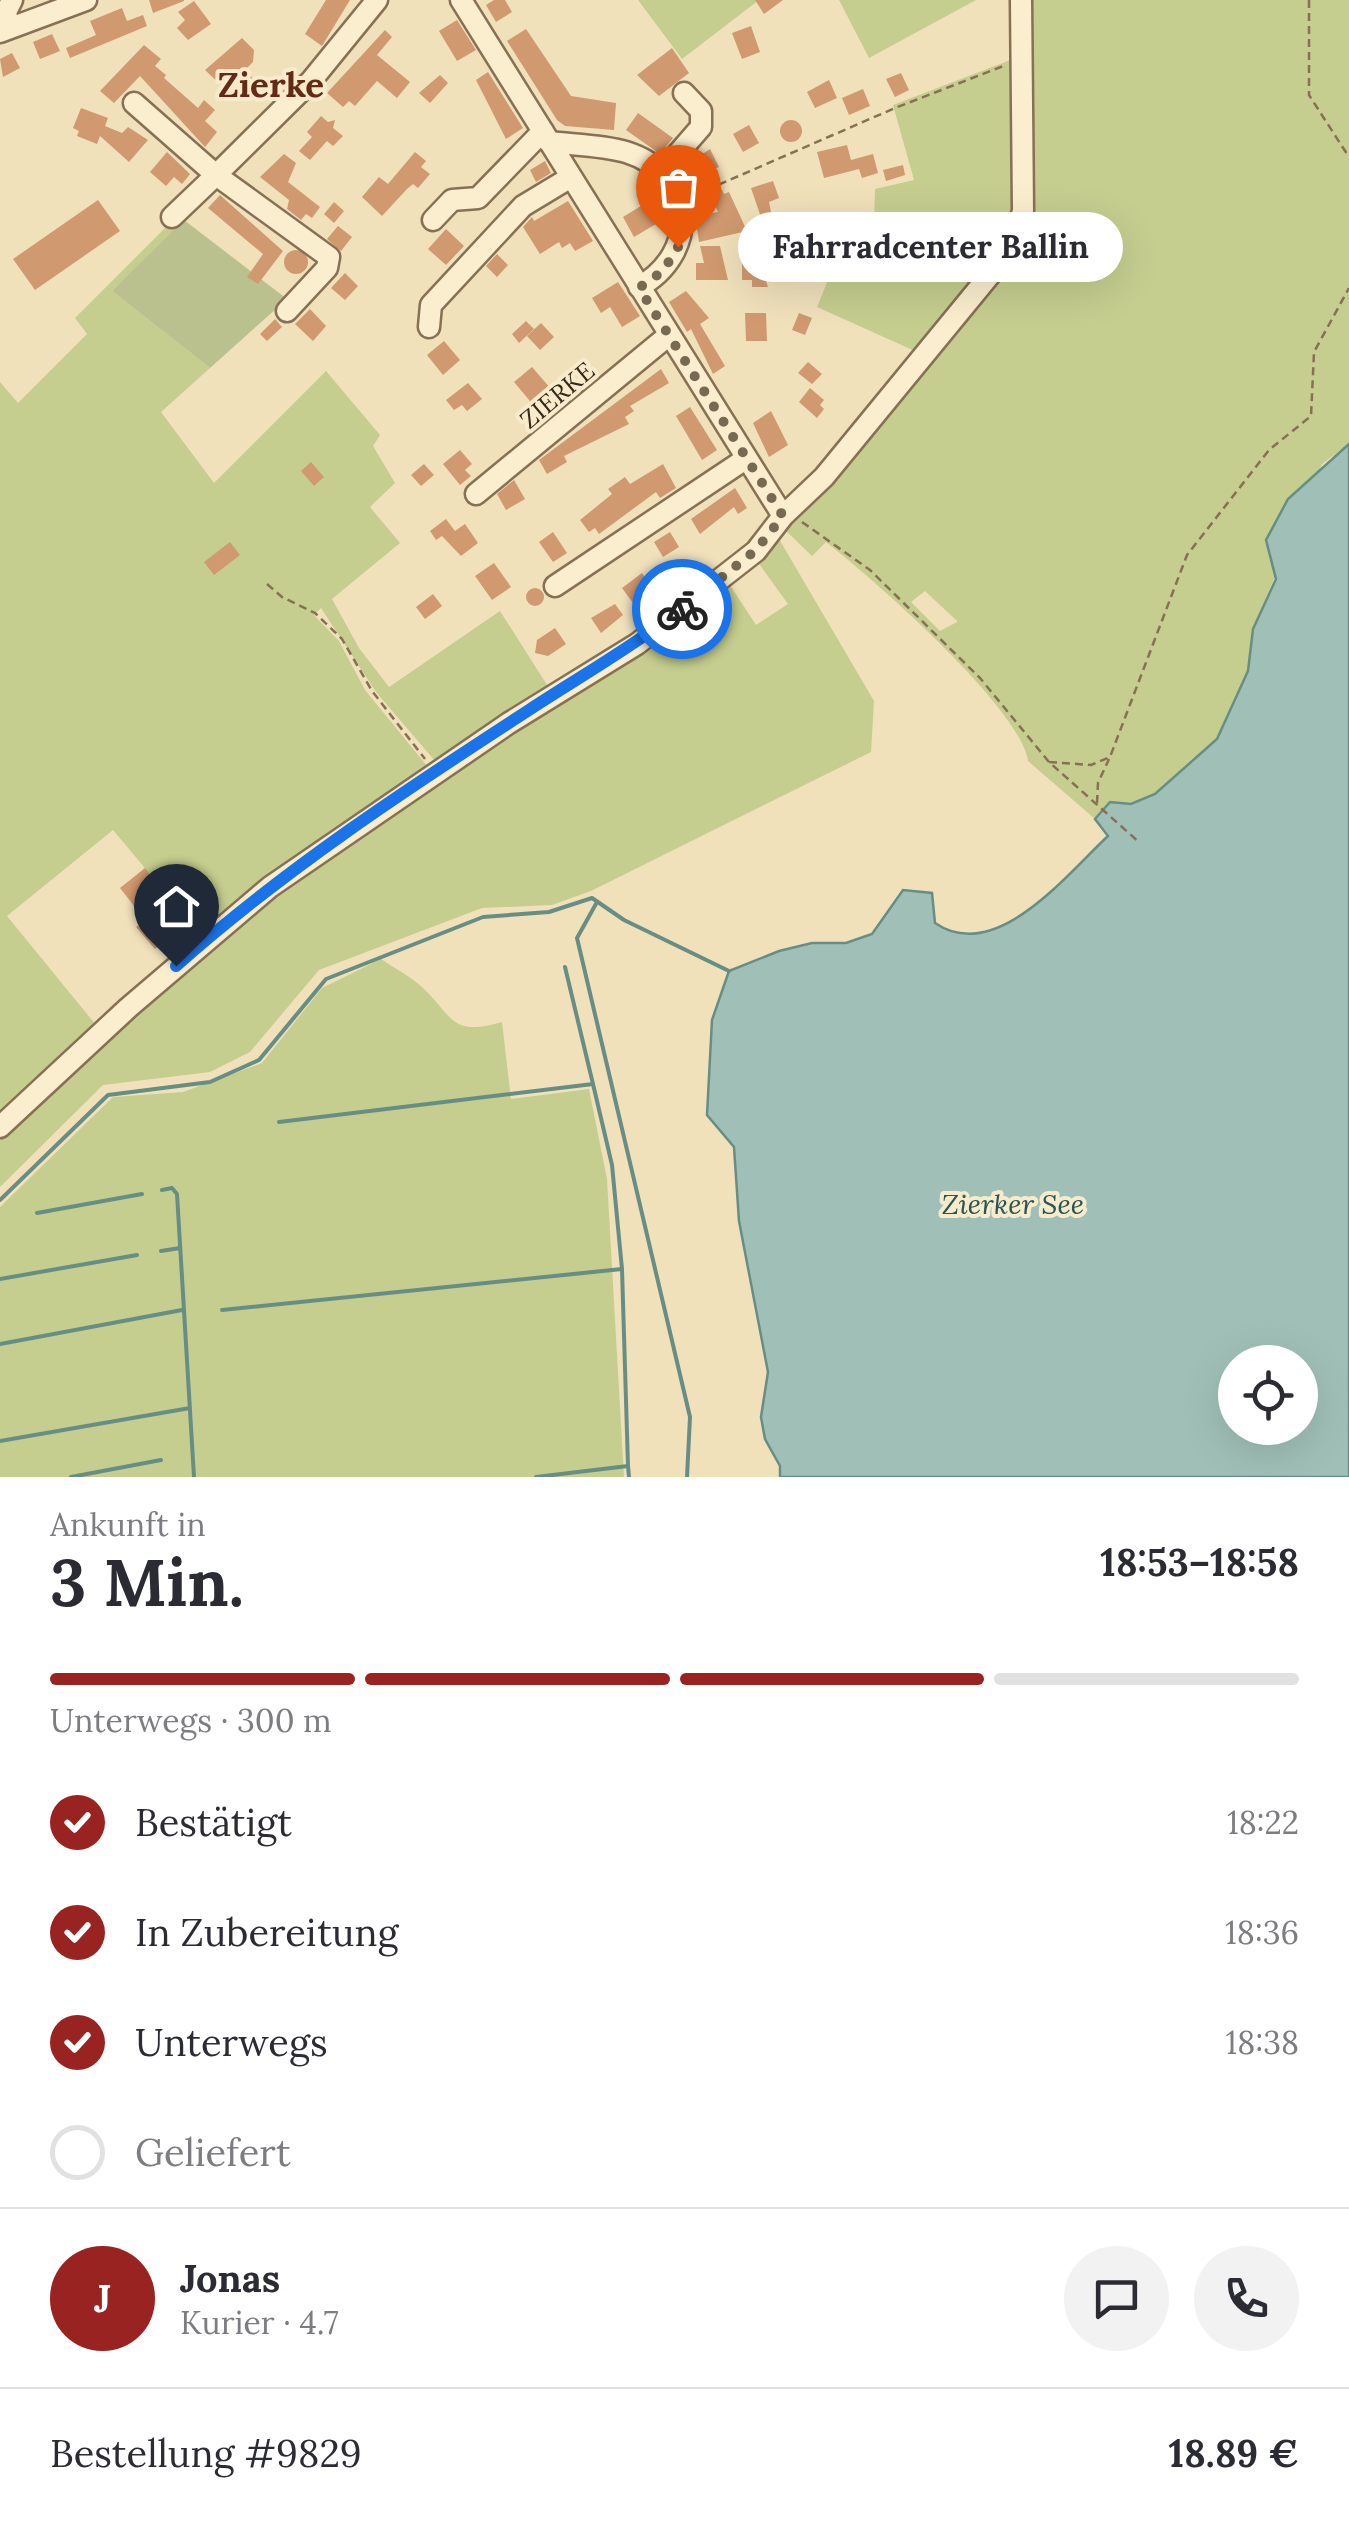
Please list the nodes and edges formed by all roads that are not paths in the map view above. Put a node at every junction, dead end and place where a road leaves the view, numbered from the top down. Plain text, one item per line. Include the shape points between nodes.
1 (12, 0) edge
2 (86, 0) edge
3 (377, 0) edge
4 (461, 0) edge
5 (1021, 0) edge
6 (52, 6) edge
7 (3, 29) edge
8 (684, 93) dead end
9 (134, 103) dead end
10 (546, 137) junction
11 (661, 173) junction
12 (216, 175) junction
13 (571, 178) junction
14 (172, 216) dead end
15 (433, 220) dead end
16 (639, 288) junction
17 (287, 311) dead end
18 (428, 327) dead end
19 (669, 335) junction
20 (744, 460) junction
21 (476, 494) dead end
22 (792, 519) junction
23 (556, 586) dead end
24 (0, 1127) edge

1 - 7 street
2 - 6 street
3 - 12 street via 311,81
4 - 10 street
5 - 22 street via 1018,233
6 - 7 street
8 - 11 street via 701,112 701,127
9 - 12 street
10 - 11 street via 628,152
10 - 13 street
10 - 15 street via 478,198 452,200
11 - 16 street via 680,202 678,247 663,271
12 - 14 street
12 - 17 street via 329,257 327,268
13 - 16 street
13 - 18 street via 523,206 431,306
16 - 19 street
19 - 20 street
19 - 21 street, ZIERKE
20 - 22 street
20 - 23 street
22 - 24 street via 637,644 270,887

